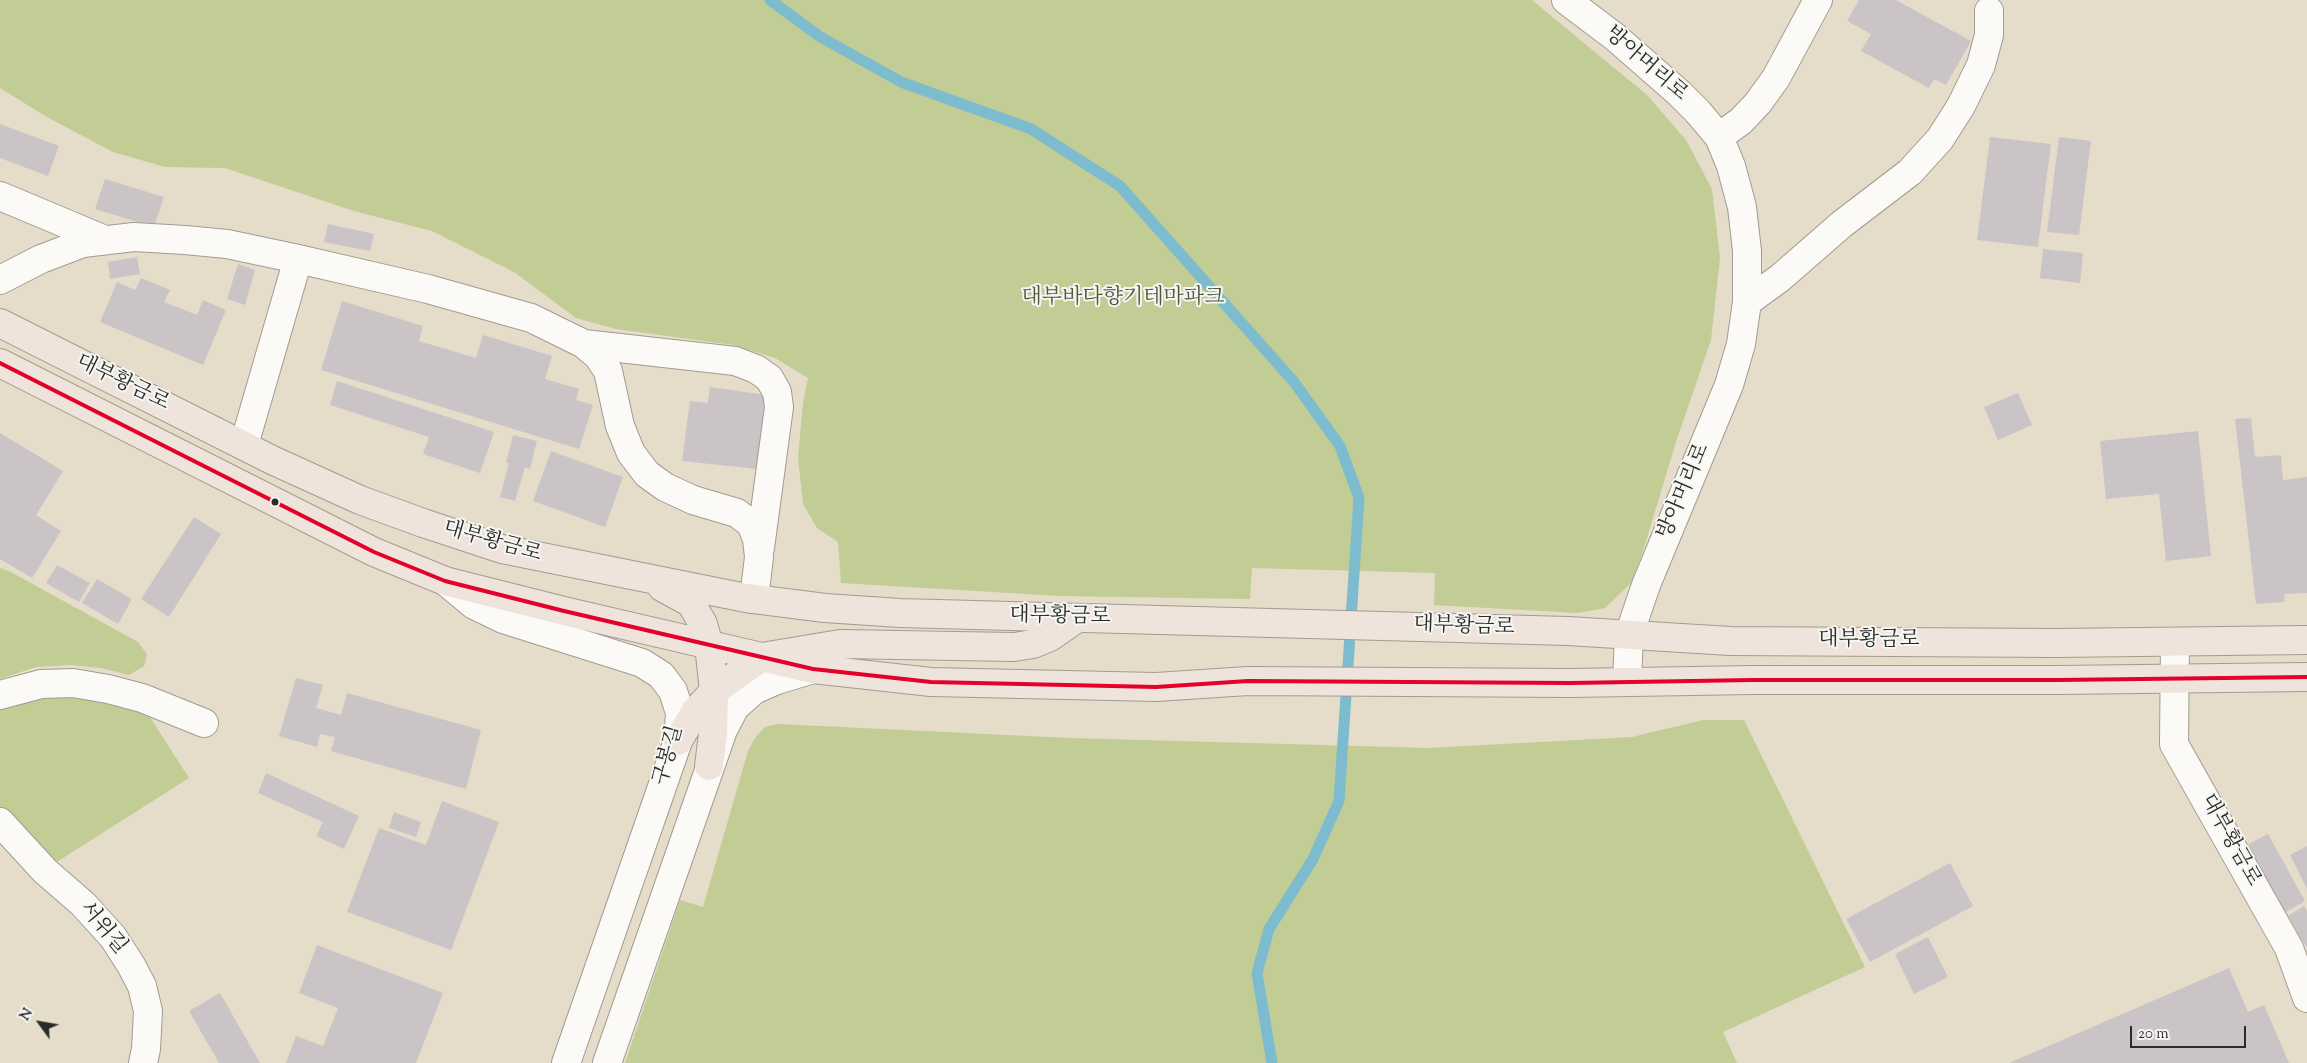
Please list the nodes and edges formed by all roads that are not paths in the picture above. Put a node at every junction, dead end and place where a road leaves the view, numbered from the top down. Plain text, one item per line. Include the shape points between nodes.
1 (1566, 0) edge
2 (1818, 0) edge
3 (1989, 10) dead end
4 (1719, 137) junction
5 (0, 196) edge
6 (105, 240) junction
7 (298, 259) junction
8 (0, 280) edge
9 (1747, 302) junction
10 (0, 323) edge
11 (584, 344) junction
12 (0, 364) edge
13 (244, 445) junction
14 (758, 557) junction
15 (635, 576) junction
16 (445, 581) junction
17 (754, 599) junction
18 (1076, 618) junction
19 (1629, 635) junction
20 (2307, 640) edge
21 (2175, 642) junction
22 (709, 645) junction
23 (762, 657) junction
24 (813, 669) junction
25 (2307, 678) edge
26 (2175, 679) junction
27 (1627, 682) junction
28 (714, 691) junction
29 (0, 695) edge
30 (204, 723) dead end
31 (678, 741) junction
32 (709, 766) junction
33 (0, 822) edge
34 (2307, 998) edge
35 (143, 1063) edge
36 (566, 1063) edge
37 (607, 1063) edge

1 - 4 street, 방아머리로 via 1615,37 1679,93
2 - 4 street via 1776,78 1758,103
3 - 9 street via 1989,35 1981,65 1940,139 1910,172
4 - 9 street, 방아머리로 via 1742,207 1747,251
5 - 6 street
6 - 7 street via 134,237 219,243
6 - 8 street via 83,243 41,259
7 - 11 street via 490,305 532,318
7 - 13 street
9 - 19 street, 방아머리로 via 1741,344 1729,385 1646,585
10 - 13 main road, 대부황금로
11 - 14 street via 598,356 608,372 620,426 631,453 647,474 693,500 737,512 751,524 757,539
11 - 14 street via 735,361 756,368 769,378 777,392 779,407
12 - 16 main road, 대부황금로 via 374,552
13 - 15 main road, 대부황금로 via 360,500 423,523 502,549
14 - 17 street
15 - 17 main road, 대부황금로
15 - 22 main road via 672,591 691,603
16 - 22 main road, 대부황금로
16 - 31 street, 구봉길 via 474,605 503,620 642,663 661,674 673,691 680,713
17 - 18 main road, 대부황금로 via 900,613
18 - 19 main road, 대부황금로
18 - 23 main road via 1050,637 1014,647 840,644
19 - 21 main road, 대부황금로 via 1730,641
19 - 27 street, 방아머리로
20 - 21 main road, 대부황금로
21 - 26 street, 대부황금로
22 - 23 main road, 대부황금로
22 - 28 main road
23 - 24 main road, 대부황금로
23 - 28 main road
24 - 27 main road, 대부황금로 via 931,682 1156,687 1248,681
24 - 32 street, 구봉길 via 754,690 735,708
25 - 26 main road, 대부황금로
26 - 27 main road, 대부황금로
26 - 34 street, 대부황금로 via 2174,744 2288,948
28 - 31 main road via 695,712
28 - 32 main road
29 - 30 street via 41,684 73,683 142,698
31 - 36 street, 구봉길
32 - 37 street, 구봉길
33 - 35 street, 서위길 via 45,871 95,917 131,965 142,986 148,1011

